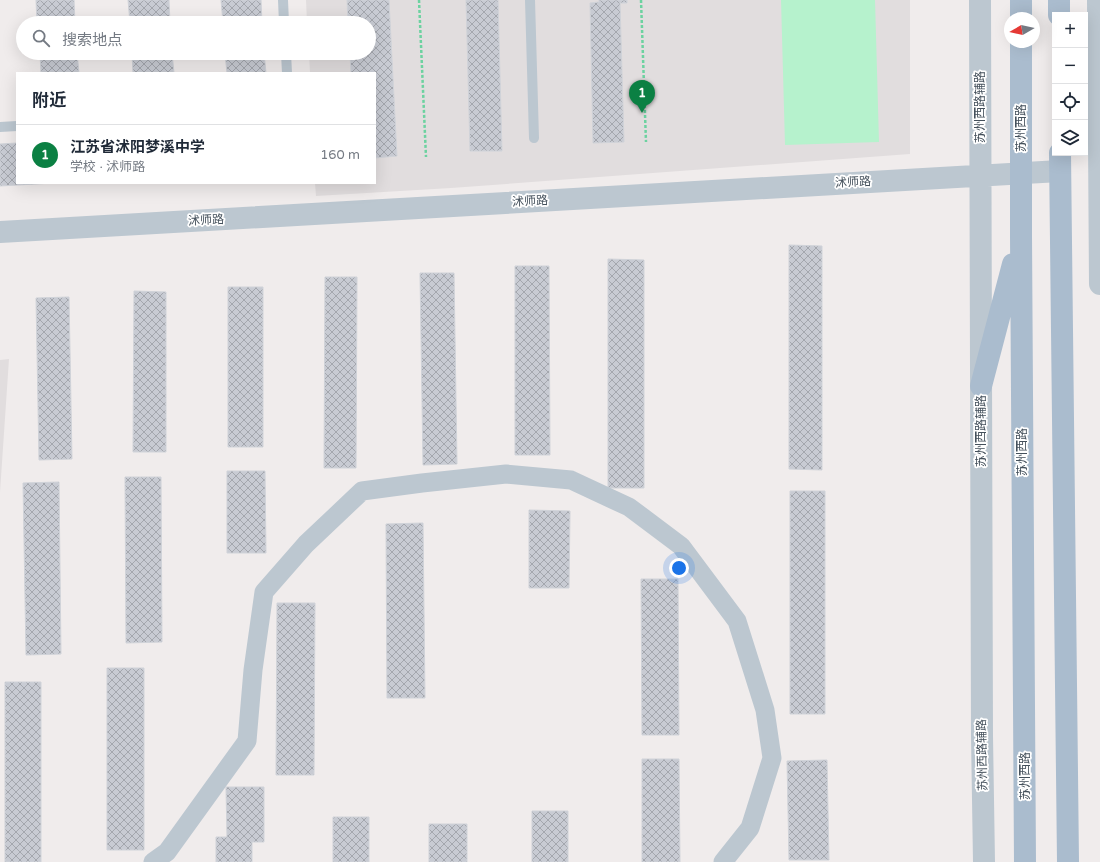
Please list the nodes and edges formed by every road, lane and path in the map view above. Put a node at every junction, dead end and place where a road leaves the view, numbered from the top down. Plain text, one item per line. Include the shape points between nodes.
1 (283, 0) edge
2 (419, 0) edge
3 (530, 0) edge
4 (641, 0) edge
5 (980, 0) edge
6 (1021, 0) edge
7 (1059, 0) edge
8 (1098, 0) edge
9 (1021, 12) edge
10 (1060, 12) edge
11 (284, 16) edge
12 (1021, 48) edge
13 (286, 60) edge
14 (286, 72) edge
15 (0, 126) edge
16 (16, 126) edge
17 (534, 138) dead end
18 (646, 142) dead end
19 (426, 157) dead end
20 (1060, 162) edge
21 (1020, 173) junction
22 (980, 175) junction
23 (0, 232) edge
24 (1021, 236) junction
25 (1100, 284) edge
26 (981, 386) junction
27 (153, 862) edge
28 (723, 862) edge
29 (984, 862) edge
30 (1025, 862) edge
31 (1068, 862) edge

1 - 11 lane
2 - 19 path
3 - 17 lane
4 - 18 path
5 - 22 street, 苏州西路辅路
6 - 9 main road
7 - 10 main road
8 - 25 street
12 - 21 main road, 苏州西路
13 - 14 lane
15 - 16 lane
20 - 21 street, 沭师路
20 - 31 main road
21 - 22 street, 沭师路
21 - 24 main road, 苏州西路
22 - 23 street, 沭师路
22 - 26 street, 苏州西路辅路
24 - 26 main road
24 - 30 main road, 苏州西路
26 - 29 street, 苏州西路辅路
27 - 28 street via 167,852 247,741 253,670 264,592 306,544 362,492 506,474 571,480 629,507 680,546 737,621 765,710 772,758 750,828

